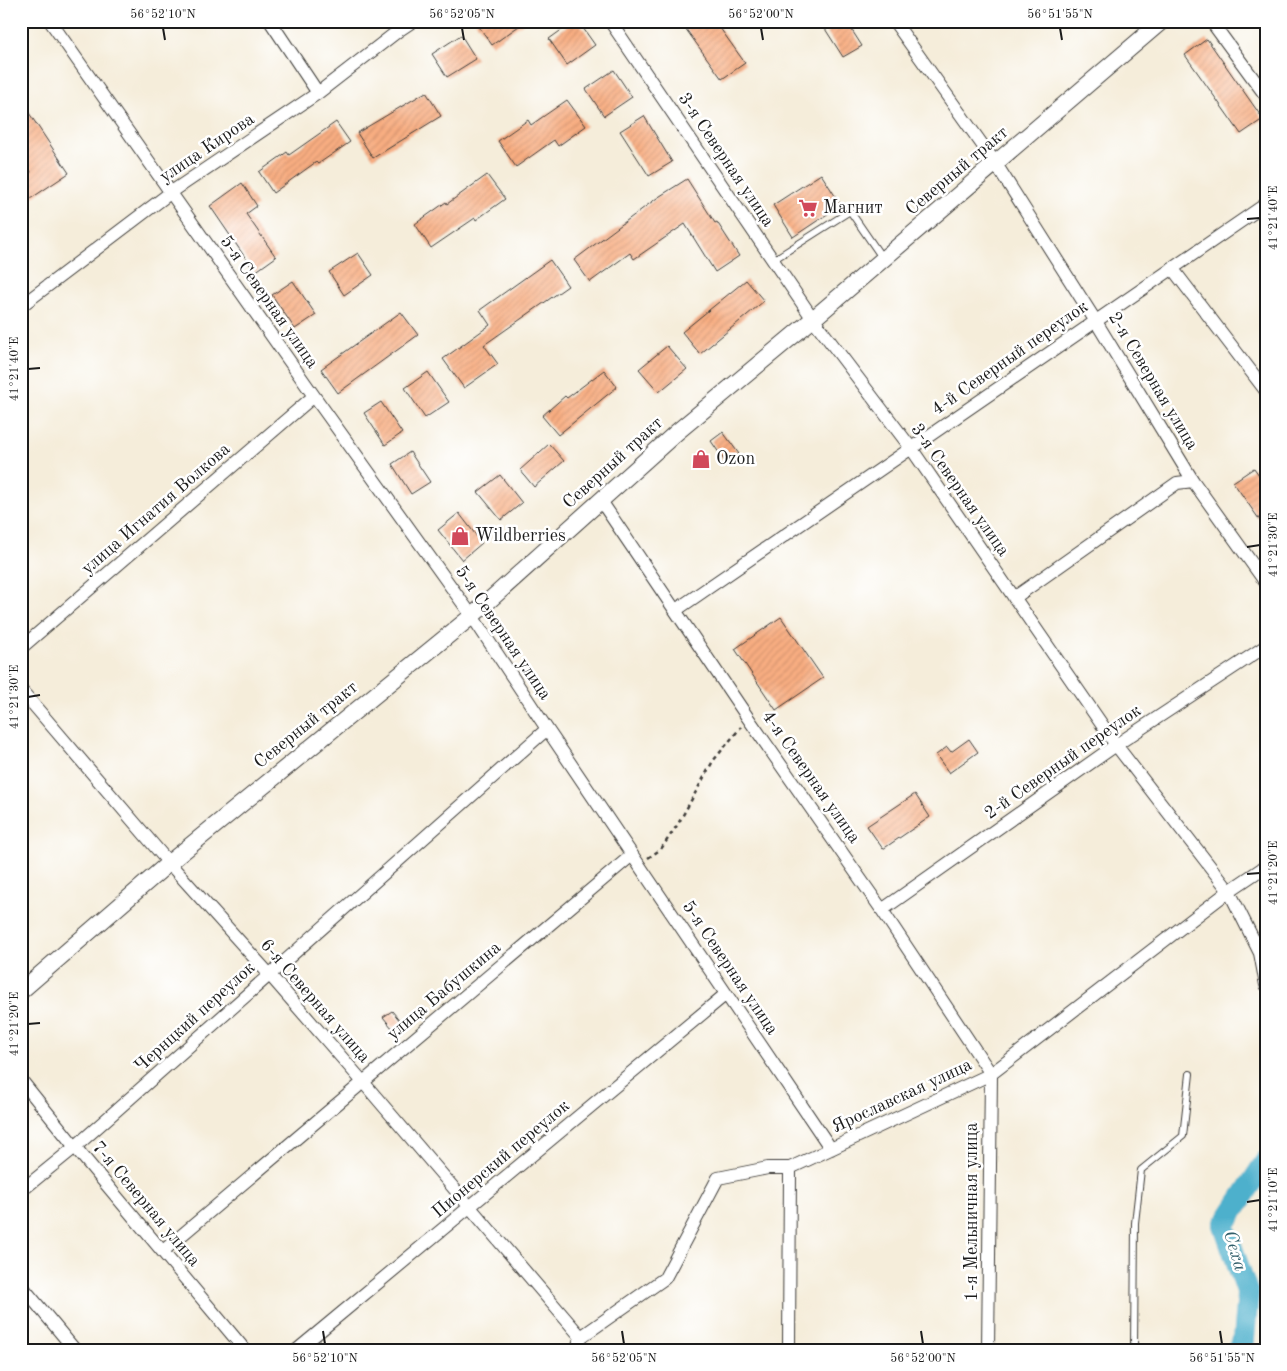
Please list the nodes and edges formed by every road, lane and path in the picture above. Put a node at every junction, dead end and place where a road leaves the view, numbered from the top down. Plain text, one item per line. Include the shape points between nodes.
1 (50, 21) edge
2 (270, 21) edge
3 (413, 21) edge
4 (610, 21) edge
5 (894, 21) edge
6 (1162, 21) edge
7 (1211, 21) edge
8 (318, 93) junction
9 (1266, 96) edge
10 (996, 164) junction
11 (170, 194) junction
12 (1266, 204) edge
13 (773, 260) junction
14 (884, 260) junction
15 (1172, 268) junction
16 (21, 306) edge
17 (813, 319) junction
18 (1095, 320) junction
19 (1266, 391) edge
20 (314, 396) junction
21 (911, 448) junction
22 (1193, 481) junction
23 (601, 501) junction
24 (1266, 583) edge
25 (1014, 598) junction
26 (676, 610) junction
27 (472, 616) junction
28 (1266, 646) edge
29 (21, 648) edge
30 (21, 690) edge
31 (748, 718) junction
32 (547, 729) junction
33 (1116, 745) junction
34 (636, 860) junction
35 (169, 863) junction
36 (1266, 866) edge
37 (1229, 891) junction
38 (882, 910) junction
39 (270, 974) junction
40 (1266, 985) edge
41 (21, 990) edge
42 (726, 994) junction
43 (991, 1074) junction
44 (1190, 1074) dead end
45 (21, 1080) edge
46 (363, 1082) junction
47 (1266, 1136) edge
48 (75, 1147) junction
49 (1265, 1148) edge
50 (832, 1149) junction
51 (790, 1168) junction
52 (21, 1191) edge
53 (470, 1208) junction
54 (163, 1251) junction
55 (21, 1285) edge
56 (577, 1346) edge
57 (68, 1347) edge
58 (245, 1350) edge
59 (297, 1350) edge
60 (789, 1350) edge
61 (988, 1350) edge
62 (1134, 1350) edge

1 - 11 street, 5-я Северная улица
2 - 8 street
3 - 8 street, улица Кирова
4 - 13 street, 3-я Северная улица
5 - 10 street, 2-я Северная улица
6 - 10 street, Северный тракт
7 - 9 street
8 - 11 street, улица Кирова
10 - 14 street, Северный тракт
10 - 18 street, 2-я Северная улица
11 - 16 street, улица Кирова
11 - 20 street, 5-я Северная улица
12 - 15 street, 4-й Северный переулок
13 - 14 lane via 850,211
13 - 17 street, 3-я Северная улица
14 - 17 street, Северный тракт
15 - 18 street, 4-й Северный переулок
15 - 19 street
17 - 21 street, 3-я Северная улица
17 - 23 street, Северный тракт via 677,432
18 - 21 street, 4-й Северный переулок
18 - 22 street, 2-я Северная улица
20 - 27 street, 5-я Северная улица
20 - 29 street, улица Игнатия Волкова
21 - 25 street, 3-я Северная улица
21 - 26 street, 4-й Северный переулок
22 - 24 street, 2-я Северная улица
22 - 25 street via 1177,483
23 - 26 street, 4-я Северная улица
23 - 27 street, Северный тракт
25 - 33 street, 3-я Северная улица
26 - 31 street, 4-я Северная улица
27 - 32 street, 5-я Северная улица
27 - 35 street, Северный тракт
28 - 33 street, 2-й Северный переулок
30 - 35 street, 6-я Северная улица
31 - 34 path via 713,761 661,849
31 - 38 street, 4-я Северная улица
32 - 34 street, 5-я Северная улица
32 - 39 street, Чернцкий переулок
33 - 37 street, 3-я Северная улица
33 - 38 street, 2-й Северный переулок
34 - 42 street, 5-я Северная улица
34 - 46 street, улица Бабушкина
35 - 39 street, 6-я Северная улица
35 - 41 street, Северный тракт
36 - 37 street, Ярославская улица
37 - 40 street, 3-я Северная улица via 1260,953
37 - 43 street, Ярославская улица
38 - 43 street, 4-я Северная улица
39 - 46 street, 6-я Северная улица
39 - 48 street, Чернцкий переулок
42 - 50 street, 5-я Северная улица
42 - 53 street, Пионерский переулок
43 - 50 street, Ярославская улица
43 - 61 street, 1-я Мельничная улица
44 - 62 lane via 1183,1136 1142,1170 1135,1223
45 - 48 street, 7-я Северная улица
46 - 53 street, 6-я Северная улица
46 - 54 street, улица Бабушкина
47 - 49 path
48 - 52 street, Чернцкий переулок
48 - 54 street, 7-я Северная улица
50 - 51 street, Ярославская улица
51 - 56 street, Ярославская улица via 768,1168 718,1178 664,1278
51 - 60 street
53 - 56 street, 6-я Северная улица
53 - 59 street, Пионерский переулок
54 - 58 street, 7-я Северная улица
55 - 57 street

